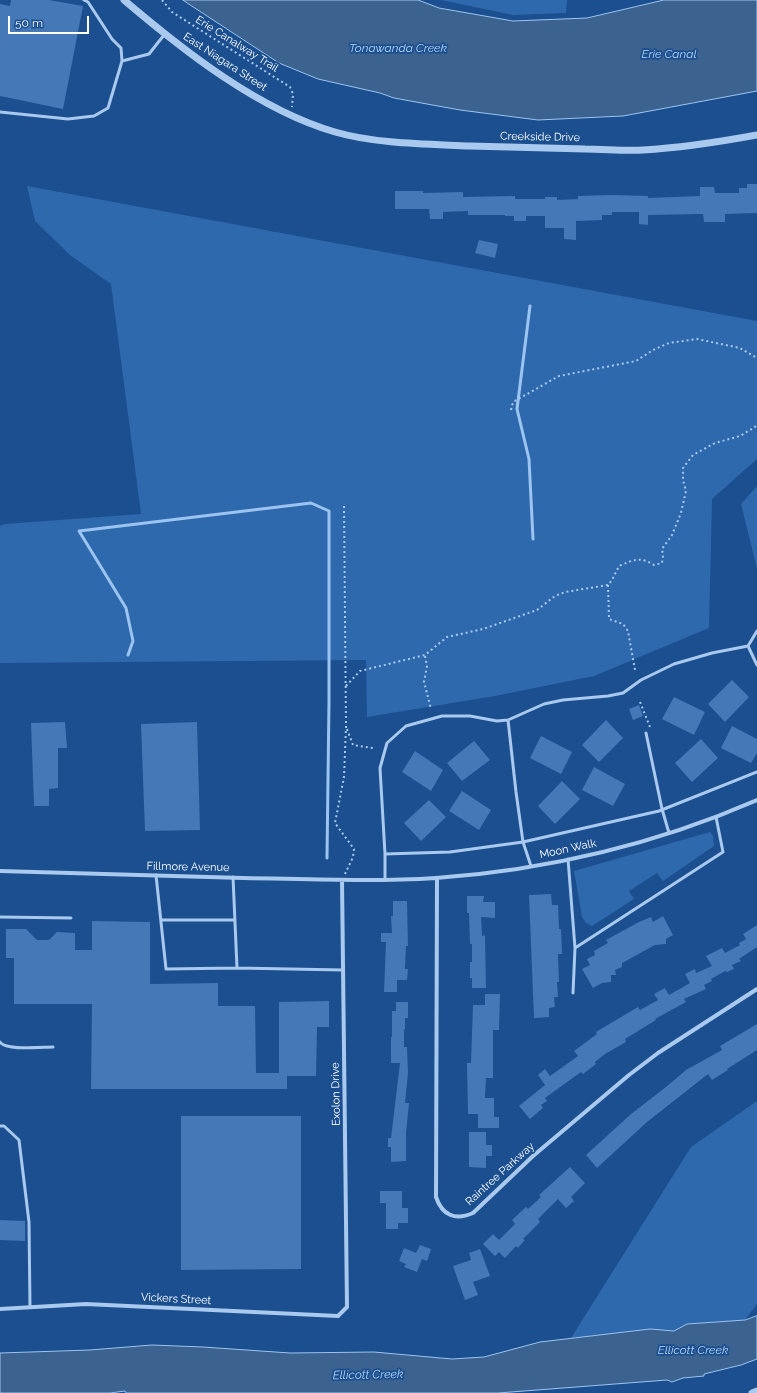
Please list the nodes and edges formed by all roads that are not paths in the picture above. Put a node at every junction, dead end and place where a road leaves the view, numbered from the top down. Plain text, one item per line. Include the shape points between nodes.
1 (84, 0) edge
2 (124, 0) edge
3 (165, 34) junction
4 (122, 61) junction
5 (0, 112) edge
6 (322, 127) joint
7 (757, 135) edge
8 (757, 631) edge
9 (748, 646) junction
10 (757, 666) edge
11 (508, 720) junction
12 (646, 733) road end
13 (757, 772) edge
14 (757, 800) edge
15 (662, 809) junction
16 (716, 817) junction
17 (669, 833) junction
18 (523, 842) junction
19 (385, 854) junction
20 (568, 859) junction
21 (531, 866) junction
22 (0, 871) edge
23 (156, 875) junction
24 (233, 877) junction
25 (437, 878) junction
26 (342, 880) junction
27 (375, 880) joint
28 (385, 880) junction
29 (0, 917) edge
30 (71, 918) dead end
31 (161, 920) junction
32 (235, 920) junction
33 (575, 948) junction
34 (237, 968) junction
35 (343, 970) junction
36 (757, 989) edge
37 (573, 993) dead end
38 (0, 1042) edge
39 (53, 1047) dead end
40 (0, 1126) edge
41 (30, 1307) junction
42 (347, 1307) joint
43 (0, 1309) edge
44 (757, 1392) edge
45 (752, 1393) edge

1 - 4 lane via 88,2 112,39 122,48
2 - 3 street, East Niagara Street
3 - 4 lane via 149,54
3 - 6 street, East Niagara Street via 214,70 266,102 292,116
4 - 5 lane via 108,108 94,116 68,119
6 - 7 street, Creekside Drive via 361,138 519,148 641,150 685,147
8 - 9 lane
9 - 10 lane
9 - 11 lane via 674,664 623,693 544,704
11 - 18 lane
11 - 19 lane via 442,716 406,726 388,743 380,768
12 - 15 lane
13 - 15 lane
14 - 16 street, Moon Walk
15 - 17 lane
15 - 18 lane
16 - 17 street, Moon Walk
16 - 33 lane via 723,852
17 - 20 street, Moon Walk
18 - 19 lane via 450,852
18 - 21 lane
19 - 28 lane
20 - 21 street, Moon Walk
20 - 33 lane
21 - 25 street, Moon Walk
22 - 23 street, Fillmore Avenue
23 - 24 street, Fillmore Avenue
23 - 31 lane
24 - 26 street, Fillmore Avenue
24 - 32 lane
25 - 28 street, Moon Walk
25 - 36 street, Raintree Parkway via 436,1197 439,1205 450,1215 457,1217 472,1213 533,1156 629,1075 658,1053
26 - 27 street, Fillmore Avenue
26 - 35 street, Exolon Drive
27 - 28 street, Moon Walk
29 - 30 lane
31 - 32 lane
31 - 34 lane via 166,969
32 - 34 lane
33 - 37 lane
34 - 35 lane
35 - 42 street, Exolon Drive
38 - 39 lane via 9,1047
40 - 41 lane via 4,1126 19,1140 29,1222
41 - 42 street, Vickers Street via 86,1304 338,1316
41 - 43 street, Vickers Street
44 - 45 street

